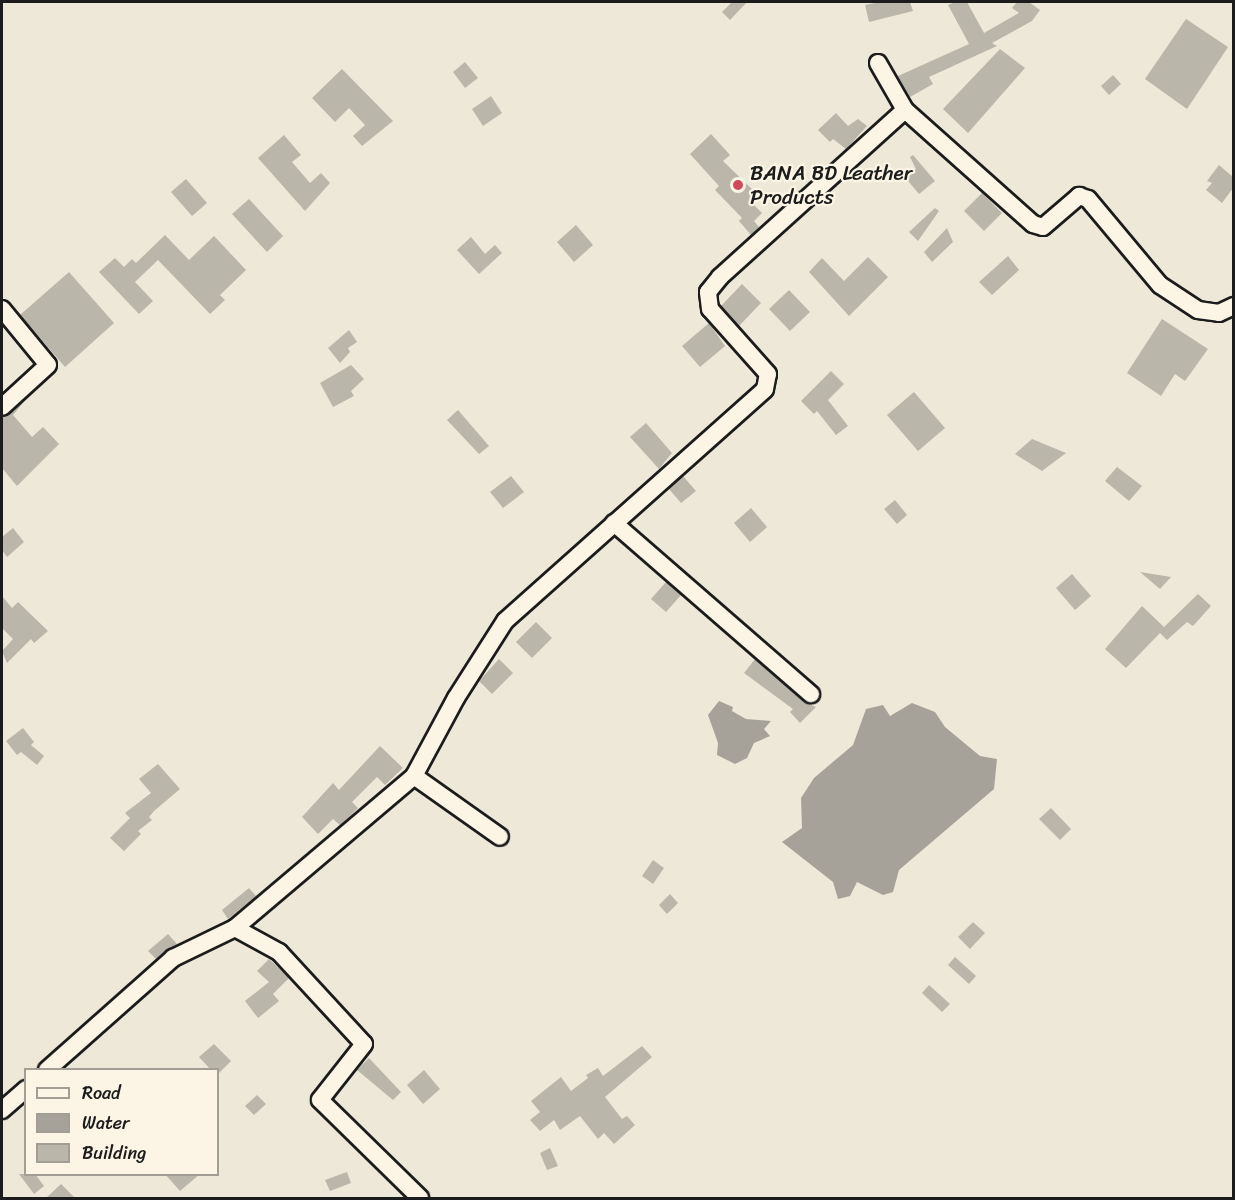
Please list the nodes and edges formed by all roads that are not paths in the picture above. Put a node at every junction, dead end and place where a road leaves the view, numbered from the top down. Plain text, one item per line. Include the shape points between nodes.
1 (878, 63) dead end
2 (905, 110) junction
3 (1233, 306) edge
4 (2, 309) edge
5 (2, 407) edge
6 (615, 523) junction
7 (811, 694) dead end
8 (414, 776) junction
9 (500, 837) dead end
10 (235, 928) junction
11 (49, 1068) edge
12 (24, 1091) edge
13 (2, 1110) edge
14 (420, 1198) edge

1 - 2 street
2 - 3 street via 1033,224 1043,227 1079,196 1088,200 1160,285 1198,310 1219,313
2 - 6 street via 728,269 708,292 710,309 768,374 765,389
4 - 5 street via 48,364
6 - 7 street
6 - 8 street via 506,621 456,698
8 - 9 street
8 - 10 street
10 - 11 street via 173,958
10 - 14 street via 279,952 364,1044 320,1100
12 - 13 street

